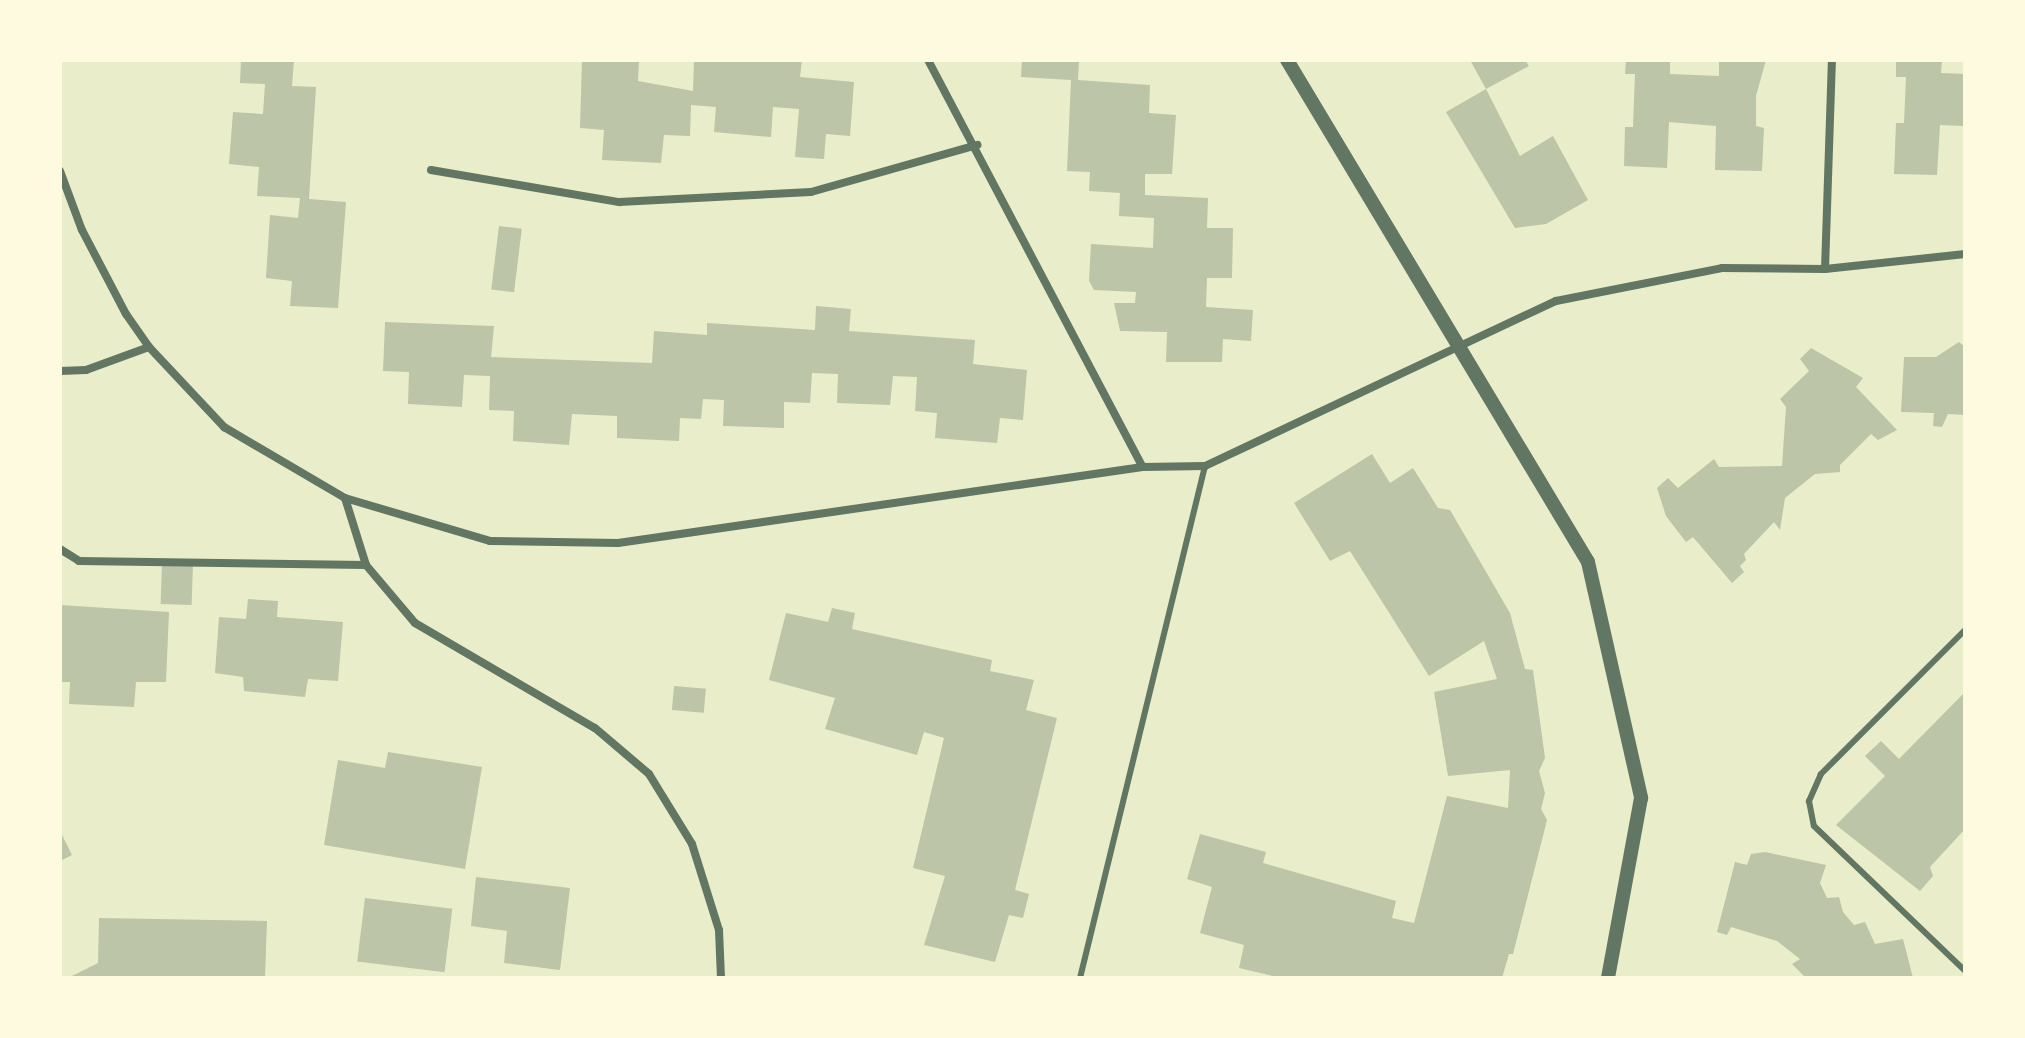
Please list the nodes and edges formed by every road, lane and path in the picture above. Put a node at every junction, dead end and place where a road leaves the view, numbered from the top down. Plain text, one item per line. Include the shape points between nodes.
1 (928, 60) edge
2 (1287, 60) edge
3 (1832, 60) edge
4 (977, 145) junction
5 (431, 170) dead end
6 (60, 171) edge
7 (1965, 254) edge
8 (1825, 269) junction
9 (1459, 344) junction
10 (149, 347) junction
11 (60, 371) edge
12 (1205, 466) junction
13 (1143, 467) junction
14 (345, 498) junction
15 (60, 549) edge
16 (366, 565) junction
17 (1965, 630) edge
18 (1965, 971) edge
19 (721, 978) edge
20 (1080, 978) edge
21 (1608, 978) edge

1 - 4 street
2 - 9 street
3 - 8 street
4 - 5 street via 811,192 619,202
4 - 13 street
6 - 10 street via 82,230
7 - 8 street
8 - 9 street via 1722,268 1556,301
9 - 12 street
9 - 21 street via 1588,562 1641,798
10 - 11 street via 86,370
10 - 14 street via 224,427
12 - 13 street
12 - 20 lane
13 - 14 street via 618,543 490,541
14 - 16 street
15 - 16 street via 79,561
16 - 19 street via 415,623 595,728 649,774 692,844 719,930
17 - 18 lane via 1821,774 1809,801 1814,826

